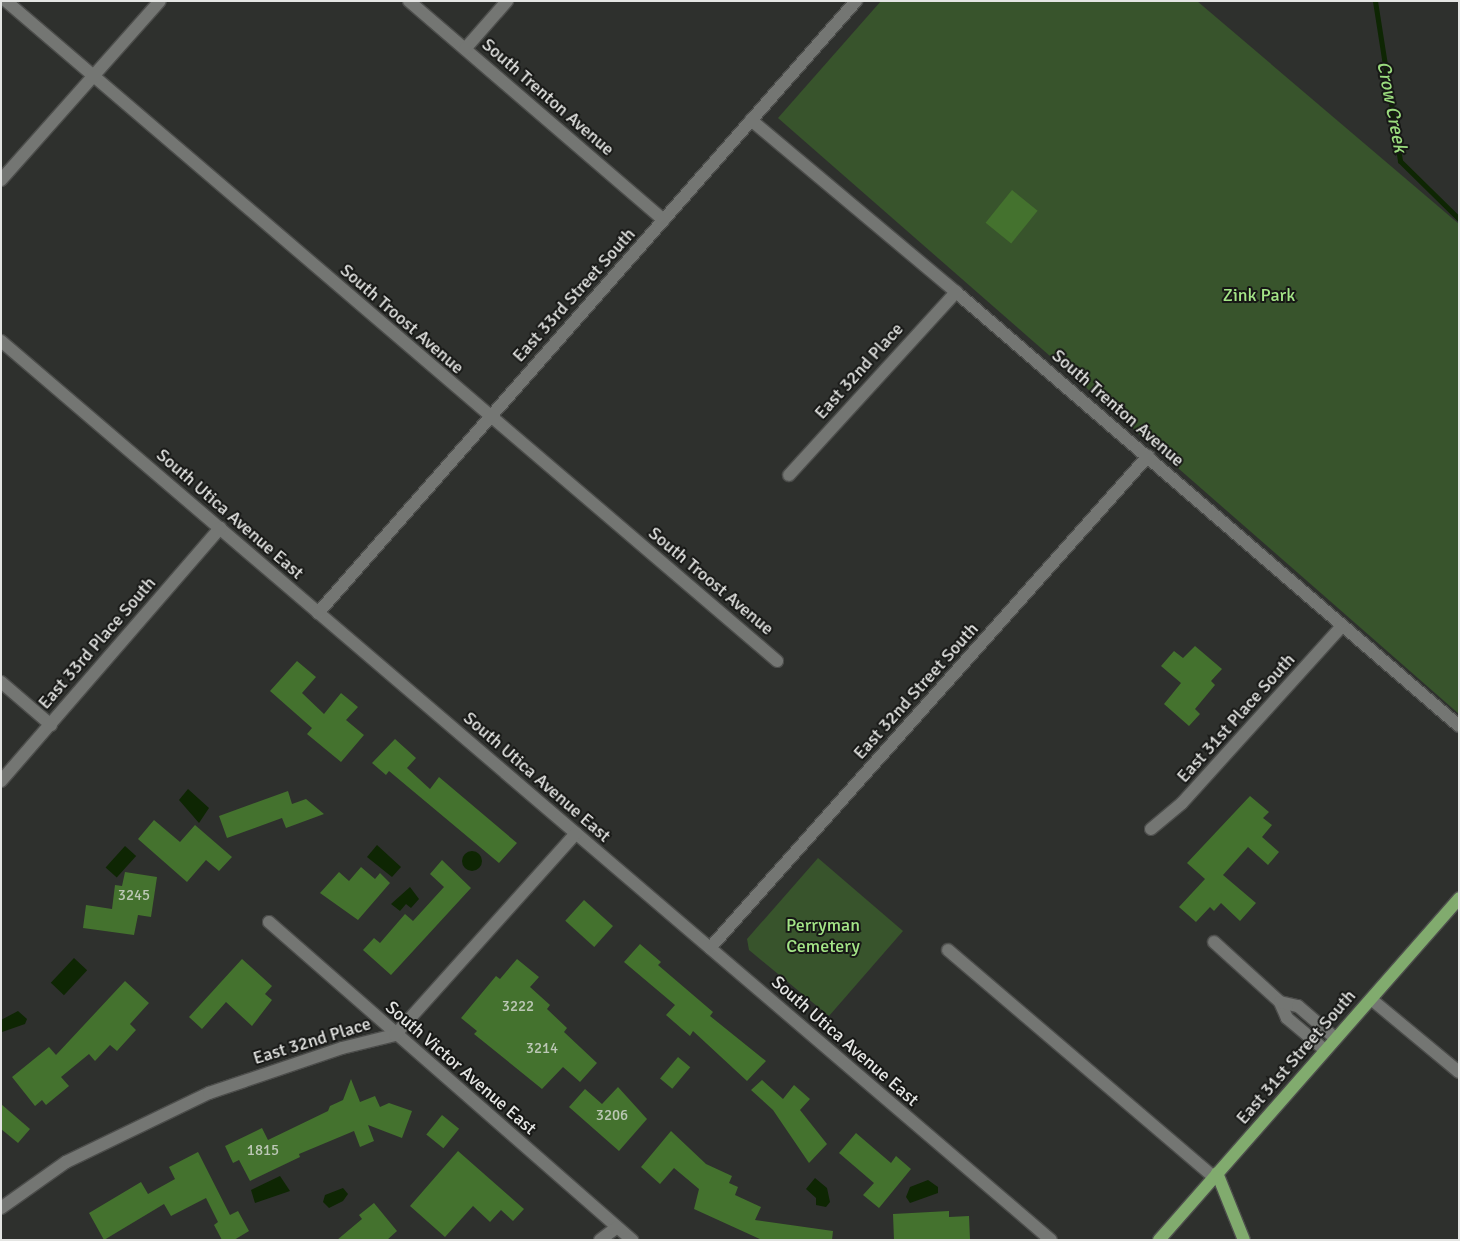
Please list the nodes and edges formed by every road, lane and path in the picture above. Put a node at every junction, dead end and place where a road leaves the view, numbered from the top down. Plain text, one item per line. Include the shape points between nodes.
1 (6, 1) edge
2 (160, 1) edge
3 (409, 1) edge
4 (507, 1) edge
5 (856, 1) edge
6 (465, 50) junction
7 (93, 77) junction
8 (751, 120) junction
9 (1, 180) edge
10 (664, 220) junction
11 (956, 292) junction
12 (1, 341) edge
13 (489, 416) junction
14 (1148, 456) junction
15 (789, 475) dead end
16 (220, 528) junction
17 (318, 613) junction
18 (1342, 626) junction
19 (777, 661) dead end
20 (1, 682) edge
21 (51, 725) junction
22 (1459, 726) edge
23 (1, 781) edge
24 (1151, 829) dead end
25 (576, 833) junction
26 (1459, 898) edge
27 (269, 922) dead end
28 (1214, 942) dead end
29 (710, 948) junction
30 (948, 950) dead end
31 (1371, 999) junction
32 (1280, 1002) junction
33 (395, 1035) junction
34 (1335, 1038) junction
35 (1325, 1050) junction
36 (1459, 1072) edge
37 (1216, 1175) junction
38 (1, 1208) edge
39 (617, 1227) junction
40 (600, 1240) edge
41 (632, 1240) edge
42 (1051, 1240) edge
43 (1159, 1240) edge
44 (1244, 1240) edge

1 - 7 street, South Troost Avenue
2 - 7 street
3 - 6 street, South Trenton Avenue
4 - 6 street
5 - 8 street, East 33rd Street South
6 - 10 street, South Trenton Avenue
7 - 9 street
7 - 13 street, South Troost Avenue
8 - 10 street, East 33rd Street South
8 - 11 street, South Trenton Avenue
10 - 13 street, East 33rd Street South
11 - 14 street, South Trenton Avenue
11 - 15 street, East 32nd Place
12 - 16 street, South Utica Avenue East
13 - 17 street, East 33rd Street South
13 - 19 street, South Troost Avenue
14 - 18 street, South Trenton Avenue
14 - 29 street, East 32nd Street South
16 - 17 street, South Utica Avenue East
16 - 21 street, East 33rd Place South
17 - 25 street, South Utica Avenue East
18 - 22 street, South Trenton Avenue
18 - 24 street, East 31st Place South via 1182,803
20 - 21 street
21 - 23 street, East 33rd Place South
25 - 29 street, South Utica Avenue East
25 - 33 street, East 32nd Place
26 - 31 main road, East 31st Street South
27 - 33 street, South Victor Avenue East
28 - 32 street
29 - 42 street, South Utica Avenue East
30 - 37 street
31 - 34 main road, East 31st Street South
31 - 36 street
32 - 34 street via 1298,1006
32 - 35 street via 1287,1018
33 - 38 street, East 32nd Place via 342,1048 209,1093 66,1162
33 - 39 street, South Victor Avenue East
34 - 35 main road, East 31st Street South
35 - 37 main road, East 31st Street South
37 - 43 main road, East 31st Street South
37 - 44 main road
39 - 40 street
39 - 41 street, South Victor Avenue East

